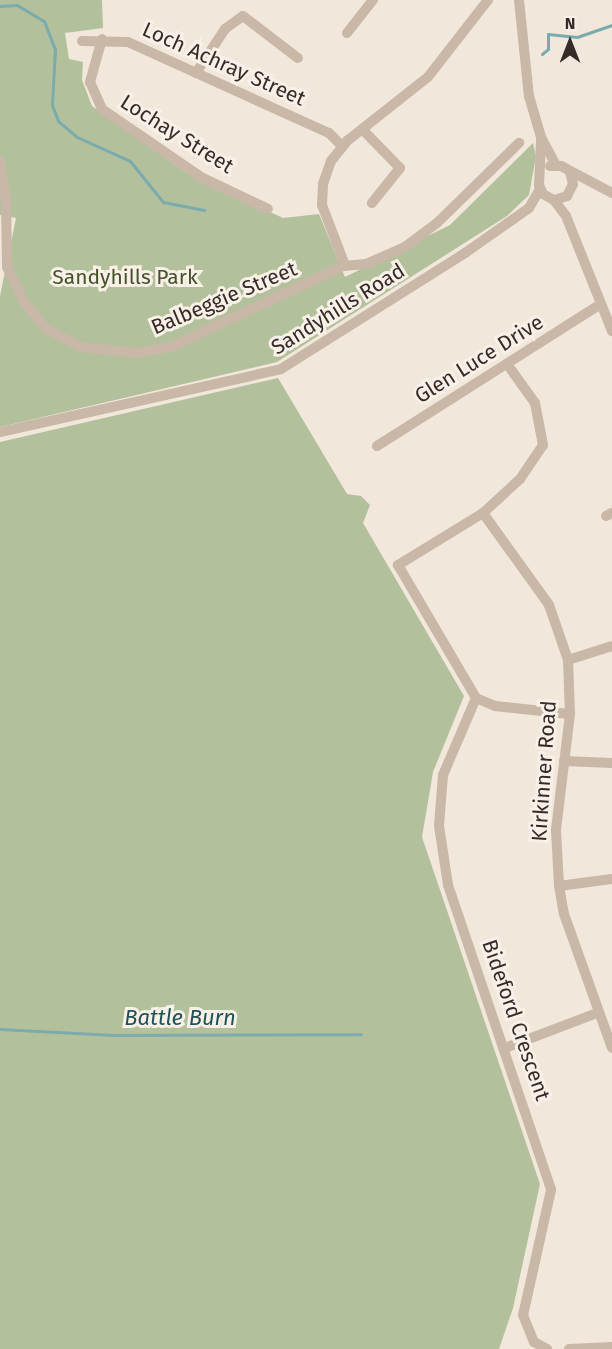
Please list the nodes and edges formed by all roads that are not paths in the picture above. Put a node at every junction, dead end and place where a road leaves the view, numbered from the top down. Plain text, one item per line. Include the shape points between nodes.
1 (374, 0) edge
2 (488, 0) edge
3 (519, 0) edge
4 (347, 33) dead end
5 (102, 39) junction
6 (82, 42) dead end
7 (298, 58) dead end
8 (196, 73) junction
9 (363, 130) junction
10 (541, 137) junction
11 (519, 143) dead end
12 (342, 146) junction
13 (0, 161) edge
14 (556, 165) junction
15 (543, 171) junction
16 (570, 172) junction
17 (589, 182) junction
18 (573, 184) junction
19 (612, 193) edge
20 (547, 196) junction
21 (567, 196) junction
22 (372, 202) dead end
23 (268, 209) dead end
24 (566, 216) junction
25 (3, 228) edge
26 (345, 265) junction
27 (601, 304) junction
28 (612, 332) edge
29 (507, 364) junction
30 (0, 432) edge
31 (377, 446) dead end
32 (483, 513) junction
33 (612, 646) edge
34 (568, 660) junction
35 (476, 698) junction
36 (570, 714) junction
37 (564, 761) junction
38 (612, 764) edge
39 (612, 879) edge
40 (559, 886) junction
41 (597, 1013) junction
42 (505, 1048) junction
43 (612, 1048) edge
44 (612, 1347) edge
45 (546, 1349) edge
46 (569, 1349) edge

1 - 4 street
2 - 9 street via 428,77
3 - 10 street, Sandyhills Road via 529,96
5 - 6 street, Loch Achray Street
5 - 8 street, Loch Achray Street via 128,42
5 - 23 street, Lochay Street via 90,82 102,109 201,177
7 - 8 street via 243,16 225,29
8 - 12 street, Loch Achray Street via 329,134
9 - 12 street
9 - 22 street via 400,168
10 - 14 street, Sandyhills Road
10 - 15 street, Sandyhills Road
11 - 26 street, Balbeggie Street via 437,224 405,246 370,262
12 - 26 street via 326,173 322,199
13 - 25 street, Balbeggie Street via 6,190
14 - 15 street
14 - 16 street
15 - 20 street, Sandyhills Road
16 - 17 street
16 - 18 street
17 - 18 street
17 - 19 street
18 - 21 street
20 - 21 street
20 - 24 street
20 - 30 street, Sandyhills Road via 465,253 281,369
21 - 24 street
24 - 27 street
25 - 26 street, Balbeggie Street via 7,267 28,308 46,329 81,347 107,353 172,346
27 - 28 street
27 - 29 street, Glen Luce Drive
29 - 31 street, Glen Luce Drive
29 - 32 street via 535,403 543,445 520,479
32 - 34 street, Kirkinner Road via 549,605
32 - 35 street via 398,565
33 - 34 street
34 - 36 street, Kirkinner Road
35 - 36 street via 495,706
35 - 42 street, Bideford Crescent via 443,775 439,826 448,885
36 - 37 street, Kirkinner Road
37 - 38 street
37 - 40 street, Kirkinner Road via 556,830
39 - 40 street
40 - 41 street, Kirkinner Road
41 - 42 street
41 - 43 street, Kirkinner Road
42 - 45 street, Bideford Crescent via 551,1190 523,1315 534,1342
44 - 46 street

